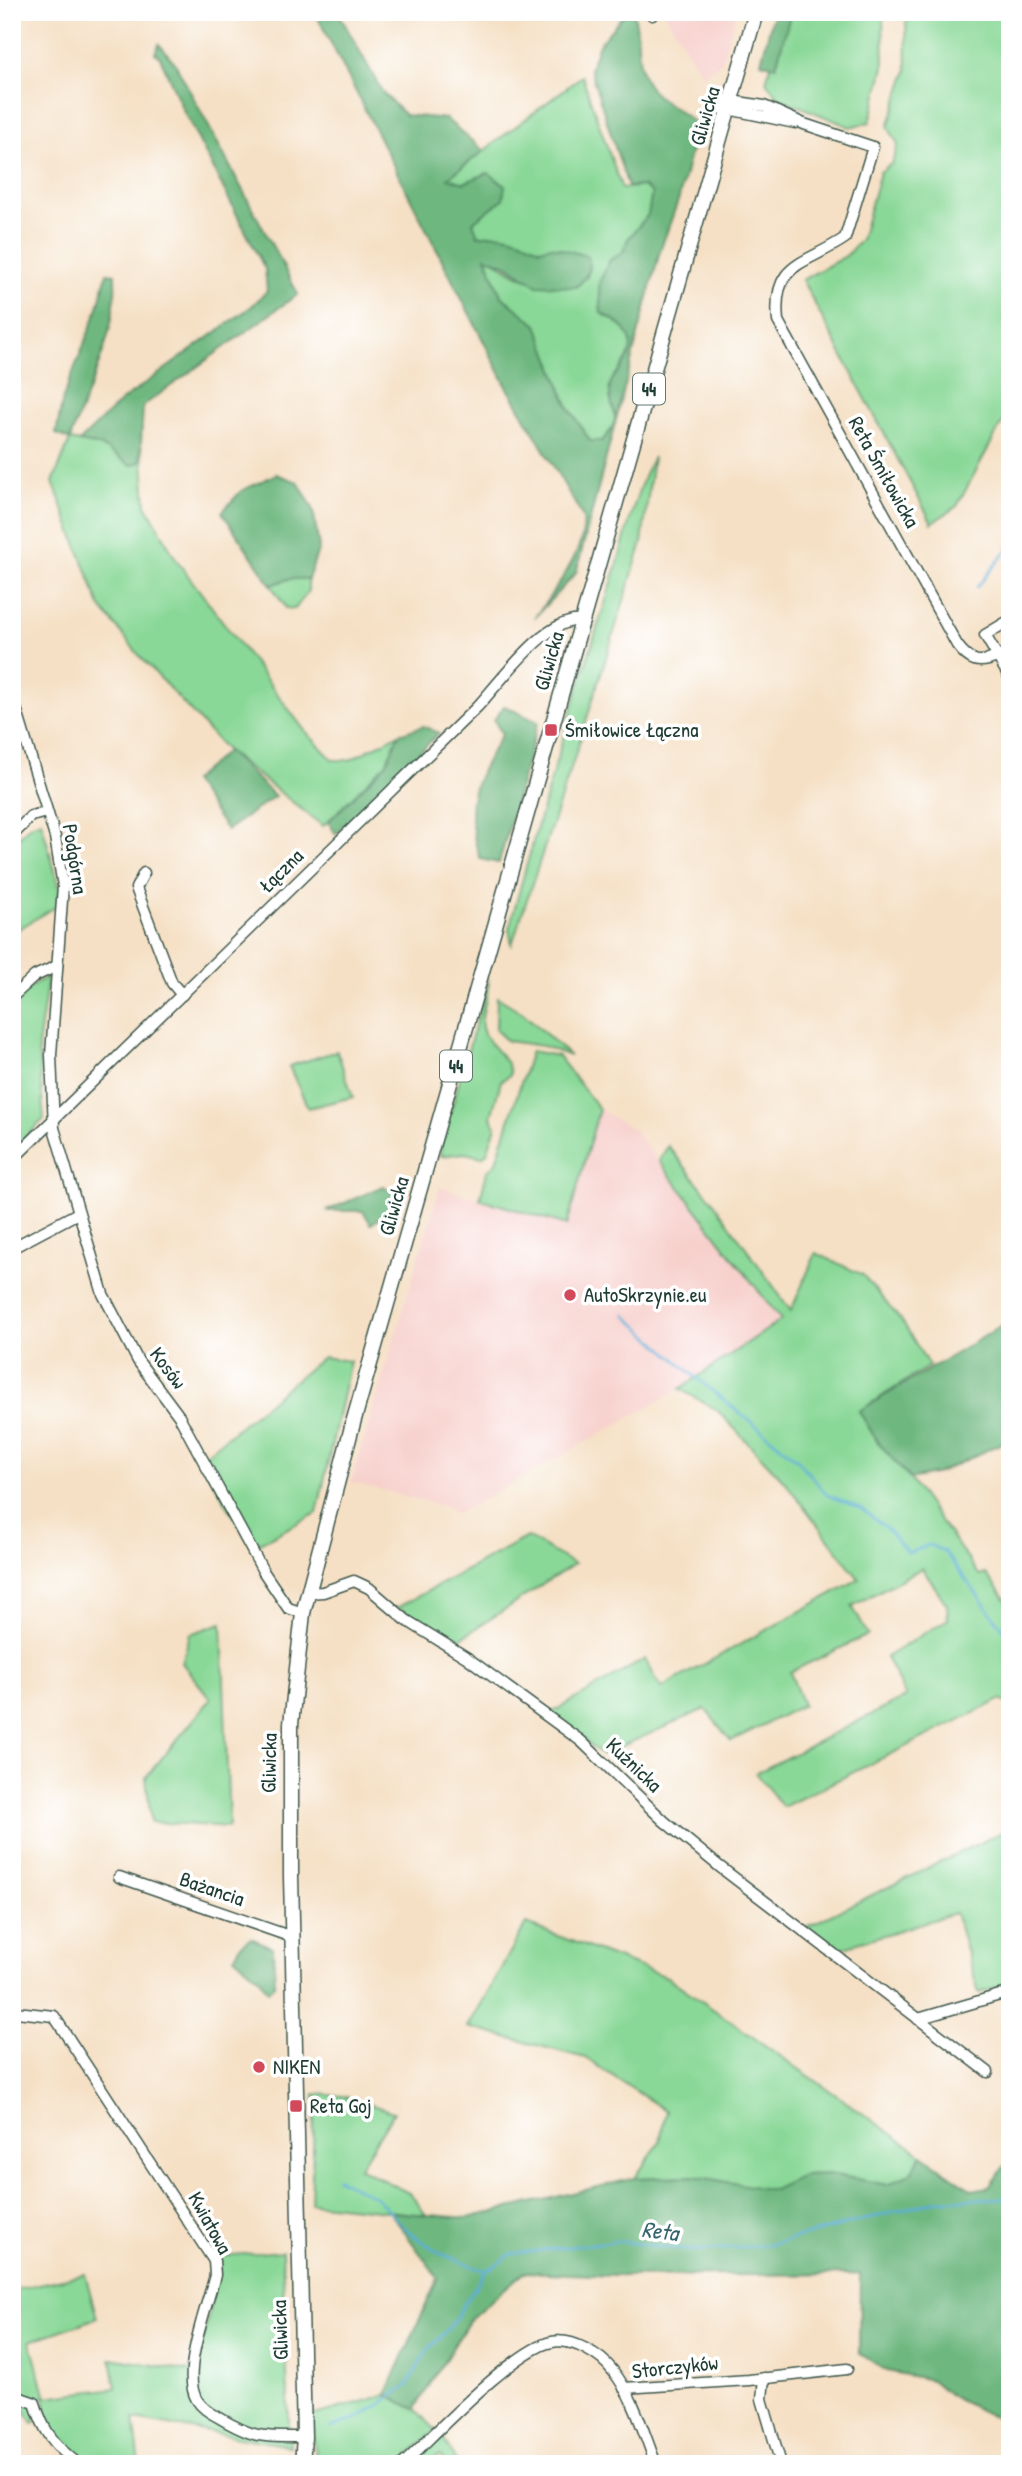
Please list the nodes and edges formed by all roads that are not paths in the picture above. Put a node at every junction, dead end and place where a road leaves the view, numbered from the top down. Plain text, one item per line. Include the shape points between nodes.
1 (756, 12) edge
2 (727, 105) junction
3 (1010, 620) edge
4 (582, 621) junction
5 (998, 656) junction
6 (1010, 678) edge
7 (12, 695) edge
8 (47, 812) junction
9 (12, 836) edge
10 (144, 873) dead end
11 (57, 965) junction
12 (182, 995) junction
13 (12, 997) edge
14 (54, 1119) junction
15 (12, 1160) edge
16 (78, 1213) junction
17 (12, 1248) edge
18 (307, 1593) junction
19 (303, 1613) junction
20 (119, 1877) dead end
21 (292, 1937) junction
22 (1010, 1992) edge
23 (16, 2012) dead end
24 (918, 2019) junction
25 (988, 2072) dead end
26 (847, 2369) dead end
27 (764, 2378) junction
28 (625, 2388) junction
29 (12, 2395) edge
30 (304, 2440) junction
31 (78, 2464) edge
32 (302, 2464) edge
33 (311, 2464) edge
34 (402, 2464) edge
35 (656, 2464) edge
36 (781, 2464) edge

1 - 2 main road, Gliwicka / 44
2 - 4 main road, Gliwicka / 44
2 - 5 street, Reta Śmiłowicka via 764,106 873,147 845,238 788,271 776,295 778,321 957,645 974,661 985,663
3 - 5 street via 985,635
4 - 12 street, Łączna via 566,622 539,640 477,707
4 - 18 main road, Gliwicka / 44
5 - 6 street
7 - 8 street, Podgórna
8 - 9 street via 31,816
8 - 11 street, Podgórna via 63,886
10 - 12 street via 136,888 172,983
11 - 13 street via 35,976
11 - 14 street, Podgórna via 51,1055
12 - 14 street, Łączna
14 - 15 street, Łączna
14 - 16 street, Kosów
16 - 17 street
16 - 19 street, Kosów via 114,1319 179,1416 283,1603
18 - 19 main road, Gliwicka / 44
18 - 24 street, Kuźnicka via 354,1581 369,1588 406,1620 466,1657 581,1741 664,1821
19 - 21 main road, Gliwicka / 44 via 290,1744
20 - 21 street, Bażancia
21 - 30 main road, Gliwicka / 44
22 - 24 street
23 - 30 street, Kwiatowa via 54,2016 214,2261 215,2275 192,2366 191,2384 198,2402 250,2435
24 - 25 street, Kuźnicka
26 - 27 street, Storczyków
27 - 28 street, Storczyków
27 - 36 street via 762,2399
28 - 34 street via 600,2358 570,2342 552,2342 500,2375
28 - 35 street, Storczyków
29 - 31 street via 35,2403 43,2429
30 - 32 main road, Gliwicka / 44
30 - 33 main road, Gliwicka / 44

